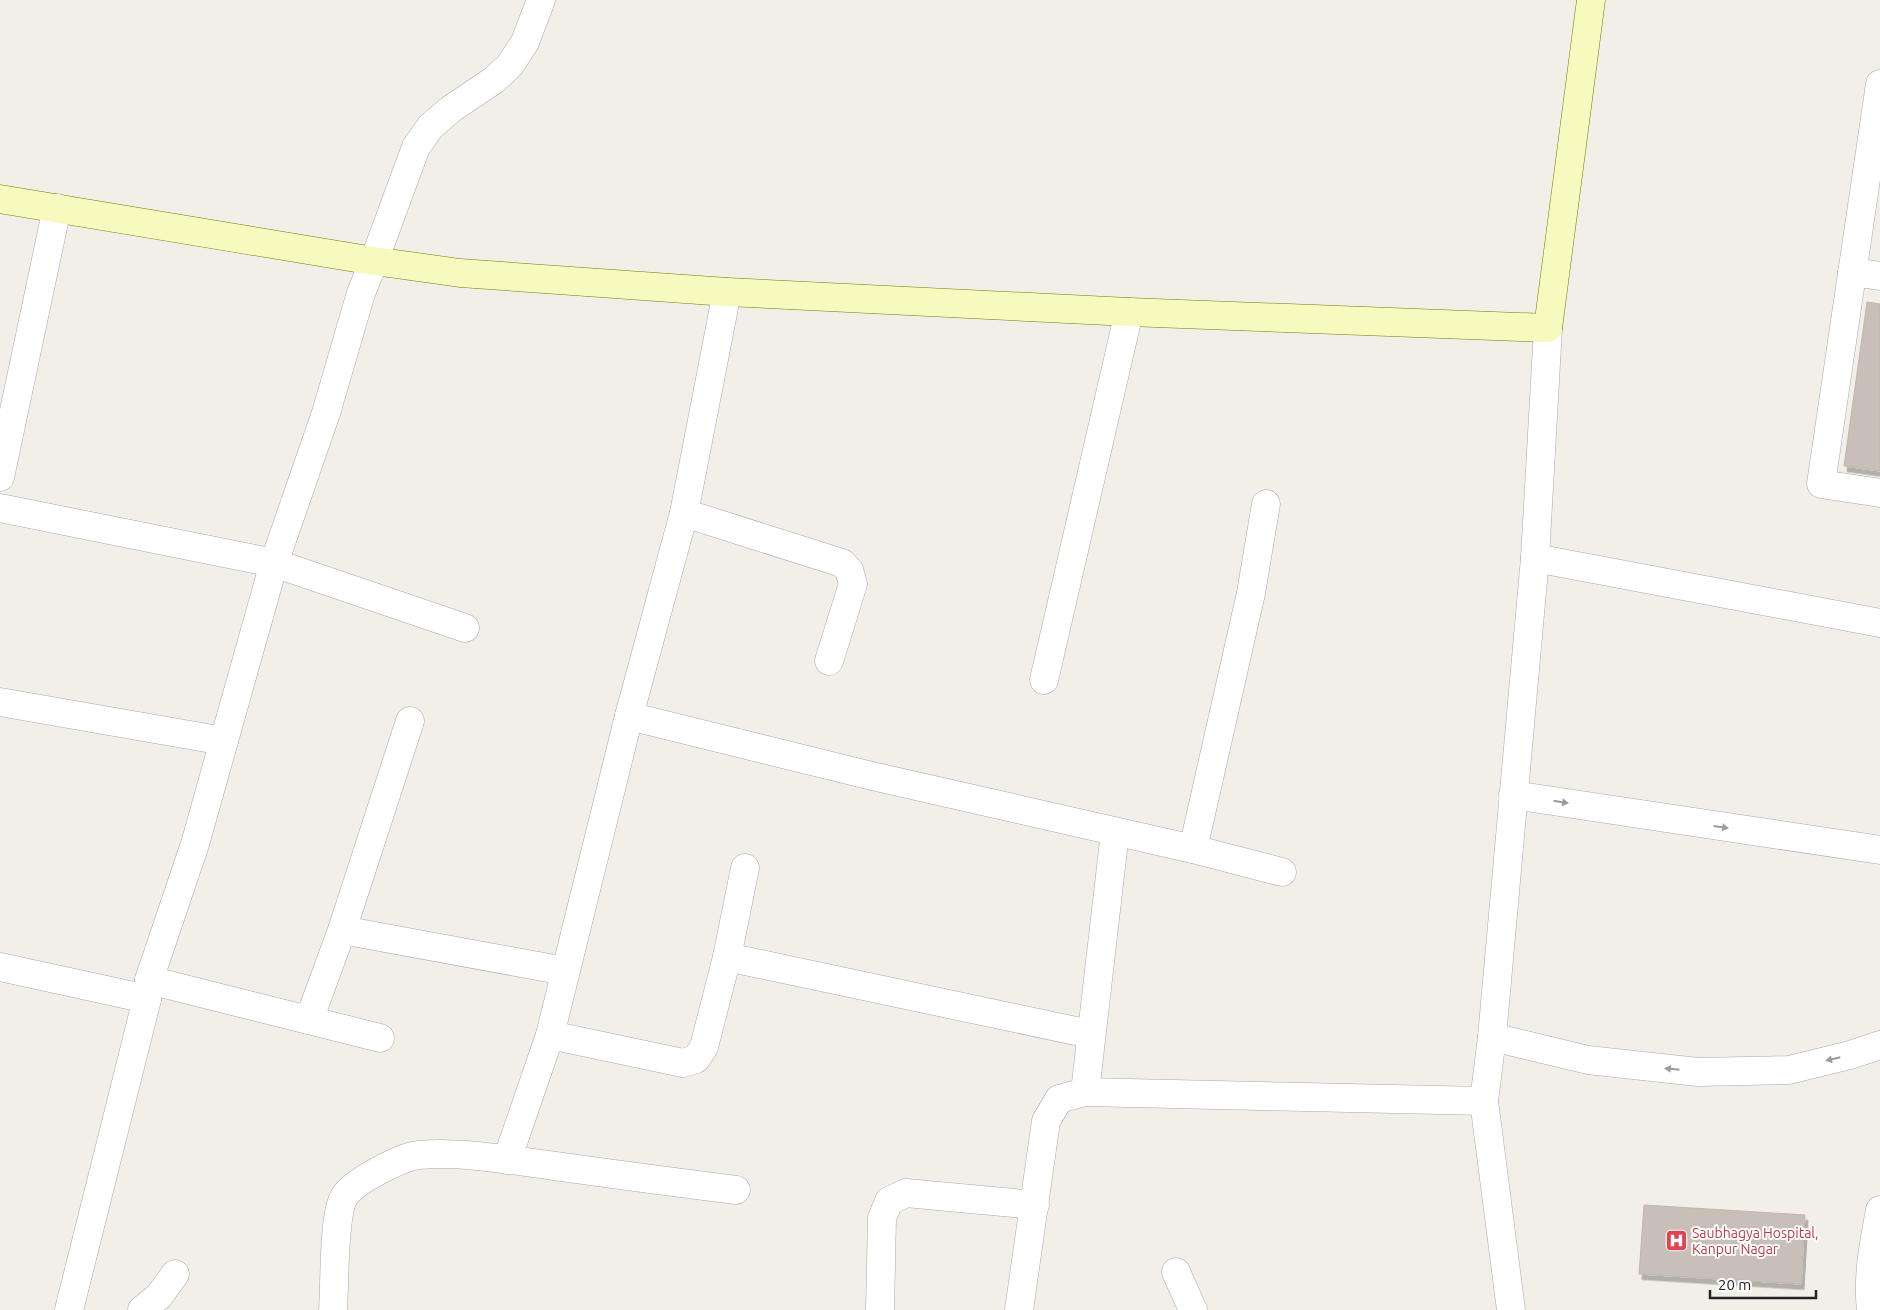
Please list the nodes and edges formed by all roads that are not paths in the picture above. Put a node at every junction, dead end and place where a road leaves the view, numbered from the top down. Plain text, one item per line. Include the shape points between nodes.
1 (540, 0) edge
2 (1591, 0) edge
3 (1880, 84) edge
4 (1877, 126) edge
5 (0, 199) edge
6 (57, 208) junction
7 (374, 261) junction
8 (1852, 272) junction
9 (1880, 276) edge
10 (727, 292) junction
11 (1129, 312) junction
12 (1548, 328) junction
13 (0, 477) edge
14 (1880, 493) edge
15 (1266, 504) dead end
16 (0, 508) edge
17 (684, 513) junction
18 (1534, 558) junction
19 (274, 563) junction
20 (1880, 623) edge
21 (465, 628) dead end
22 (829, 661) dead end
23 (1044, 680) dead end
24 (0, 702) edge
25 (629, 716) junction
26 (410, 721) dead end
27 (224, 742) junction
28 (1513, 795) junction
29 (1115, 832) junction
30 (1193, 849) junction
31 (1880, 850) edge
32 (745, 868) dead end
33 (1282, 872) dead end
34 (342, 930) junction
35 (727, 957) junction
36 (0, 967) edge
37 (565, 971) junction
38 (148, 989) junction
39 (309, 1020) junction
40 (1090, 1034) junction
41 (550, 1036) junction
42 (1492, 1037) junction
43 (380, 1038) dead end
44 (1880, 1045) edge
45 (1085, 1092) junction
46 (1484, 1101) junction
47 (508, 1160) junction
48 (736, 1190) dead end
49 (1035, 1205) junction
50 (1880, 1210) edge
51 (1176, 1272) dead end
52 (176, 1274) dead end
53 (69, 1310) edge
54 (142, 1310) edge
55 (333, 1310) edge
56 (880, 1310) edge
57 (1019, 1310) edge
58 (1193, 1310) edge
59 (1512, 1310) edge
60 (1871, 1310) edge

1 - 7 street via 525,42 510,65 431,126 416,147
2 - 12 main road
3 - 4 street
4 - 8 street
5 - 6 main road
6 - 7 main road
6 - 13 street
7 - 10 main road via 460,273
7 - 19 street
8 - 9 street
8 - 14 street via 1821,484
10 - 11 main road
10 - 17 street
11 - 12 main road
11 - 23 street
12 - 18 street
15 - 30 street via 1251,593
16 - 19 street
17 - 22 street via 842,563 849,570 853,584
17 - 25 street
18 - 20 street
18 - 28 street
19 - 21 street
19 - 27 street
24 - 27 street
25 - 29 street
25 - 37 street
26 - 34 street
27 - 38 street
28 -> 31 street
28 - 42 street
29 - 30 street
29 - 40 street
30 - 33 street
32 - 35 street
34 - 37 street
34 - 39 street
35 - 40 street
35 - 41 street via 704,1048 696,1059 683,1063
36 - 38 street
37 - 41 street
38 - 39 street
38 - 53 street
39 - 43 street
40 - 45 street
41 - 47 street
44 -> 42 street via 1788,1070 1698,1072 1588,1060
42 - 46 street
45 - 46 street
45 - 49 street via 1060,1099 1046,1121
46 - 59 street
47 - 48 street
47 - 55 street via 417,1155 398,1161 357,1184 345,1196 339,1212
49 - 56 street via 906,1193 889,1201 882,1218
49 - 57 street
50 - 60 street via 1871,1265
51 - 58 street
52 - 54 street via 159,1296

